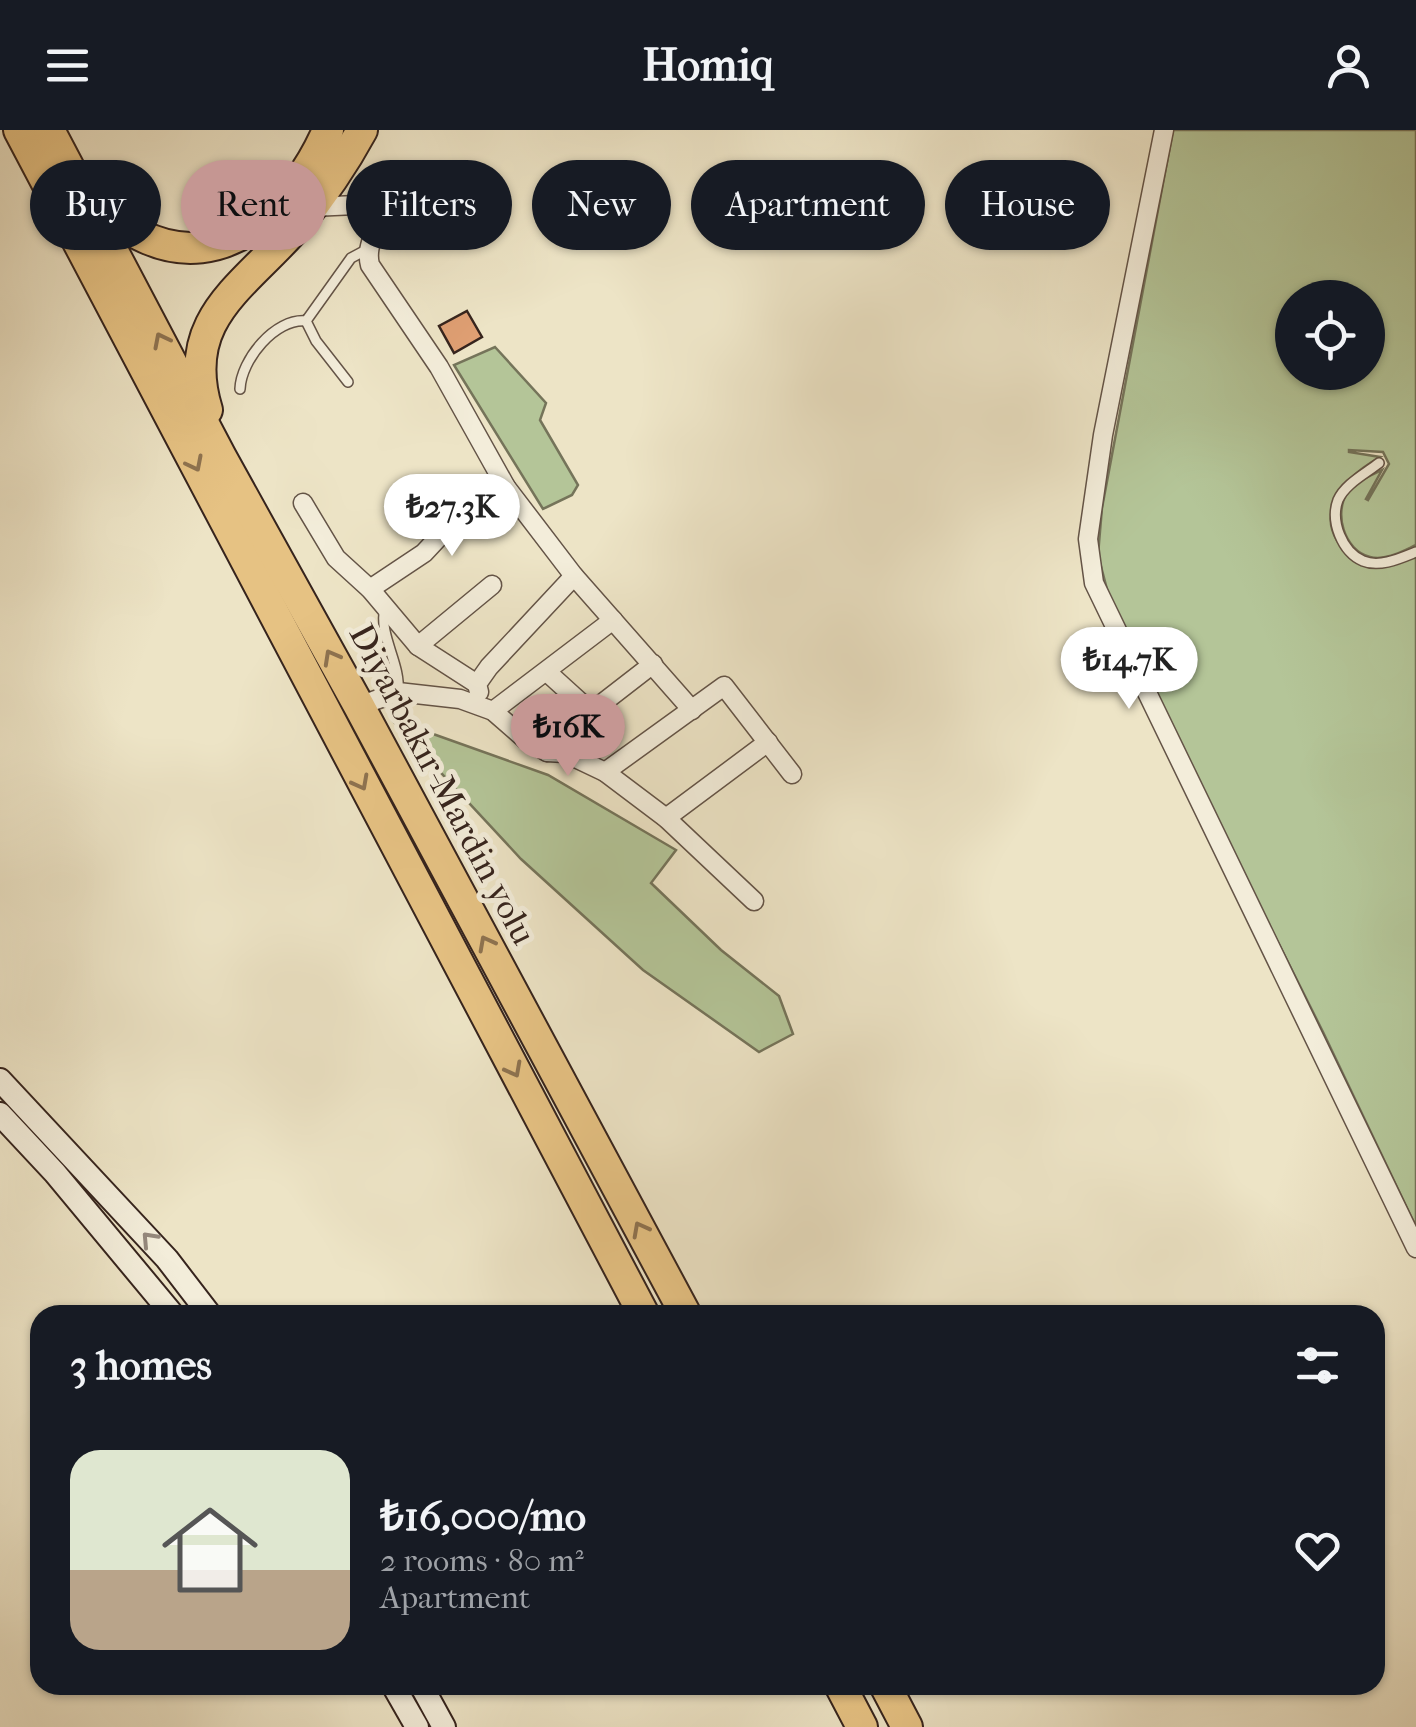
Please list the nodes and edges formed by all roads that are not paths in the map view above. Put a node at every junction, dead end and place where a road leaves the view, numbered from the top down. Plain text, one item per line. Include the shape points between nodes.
1 (19, 130) edge
2 (328, 130) edge
3 (362, 130) edge
4 (1164, 130) edge
5 (55, 132) edge
6 (68, 160) edge
7 (326, 189) edge
8 (161, 242) edge
9 (113, 250) edge
10 (272, 250) edge
11 (366, 250) joint
12 (306, 321) junction
13 (348, 382) dead end
14 (240, 389) dead end
15 (221, 457) junction
16 (1378, 464) dead end
17 (506, 488) junction
18 (302, 504) dead end
19 (1416, 552) edge
20 (574, 576) junction
21 (492, 585) dead end
22 (370, 589) junction
23 (386, 607) junction
24 (614, 620) junction
25 (418, 646) junction
26 (653, 664) junction
27 (547, 672) junction
28 (477, 684) junction
29 (398, 692) junction
30 (359, 706) junction
31 (487, 708) junction
32 (692, 710) junction
33 (590, 712) junction
34 (768, 742) junction
35 (548, 752) junction
36 (604, 772) junction
37 (792, 774) dead end
38 (666, 818) junction
39 (754, 901) dead end
40 (0, 1080) edge
41 (0, 1114) edge
42 (1416, 1248) edge
43 (165, 1305) edge
44 (202, 1305) edge
45 (639, 1305) edge
46 (681, 1305) edge
47 (398, 1695) edge
48 (427, 1695) edge
49 (845, 1695) edge
50 (890, 1695) edge
51 (416, 1727) edge
52 (444, 1727) edge
53 (862, 1727) edge
54 (907, 1727) edge

1 -> 45 highway, Diyarbakır-Mardin yolu
2 - 8 highway via 283,203 258,226 207,247
3 - 7 highway
4 - 42 street via 1103,435 1088,539 1094,582
5 - 6 highway, Diyarbakır-Mardin yolu
15 -> 9 highway, Diyarbakır-Mardin yolu
10 - 15 highway via 227,296 198,360
11 - 12 lane via 352,258
11 - 17 street
12 - 13 lane
12 - 14 lane via 283,326 250,356
30 -> 15 highway, Diyarbakır-Mardin yolu
16 - 19 lane via 1349,485 1335,525 1362,561 1383,564
17 - 20 street
17 - 22 street
18 - 22 street via 336,558
20 - 24 street
20 - 28 street
21 - 25 street
22 - 23 street
23 - 25 street
23 - 29 lane via 384,630
24 - 26 street
24 - 27 street
25 - 28 street
26 - 32 street
26 - 33 street
27 - 31 street
27 - 33 street
28 - 31 street
29 - 30 street
29 - 31 street
46 -> 30 highway, Diyarbakır-Mardin yolu
31 - 35 street
32 - 34 street via 724,686
32 - 36 street
33 - 35 street
34 - 37 street
34 - 38 street
35 - 36 street via 564,752
36 - 38 street
38 - 39 street
44 -> 40 street
41 - 43 street
47 - 51 street
48 - 52 street
49 - 53 highway
50 - 54 highway

